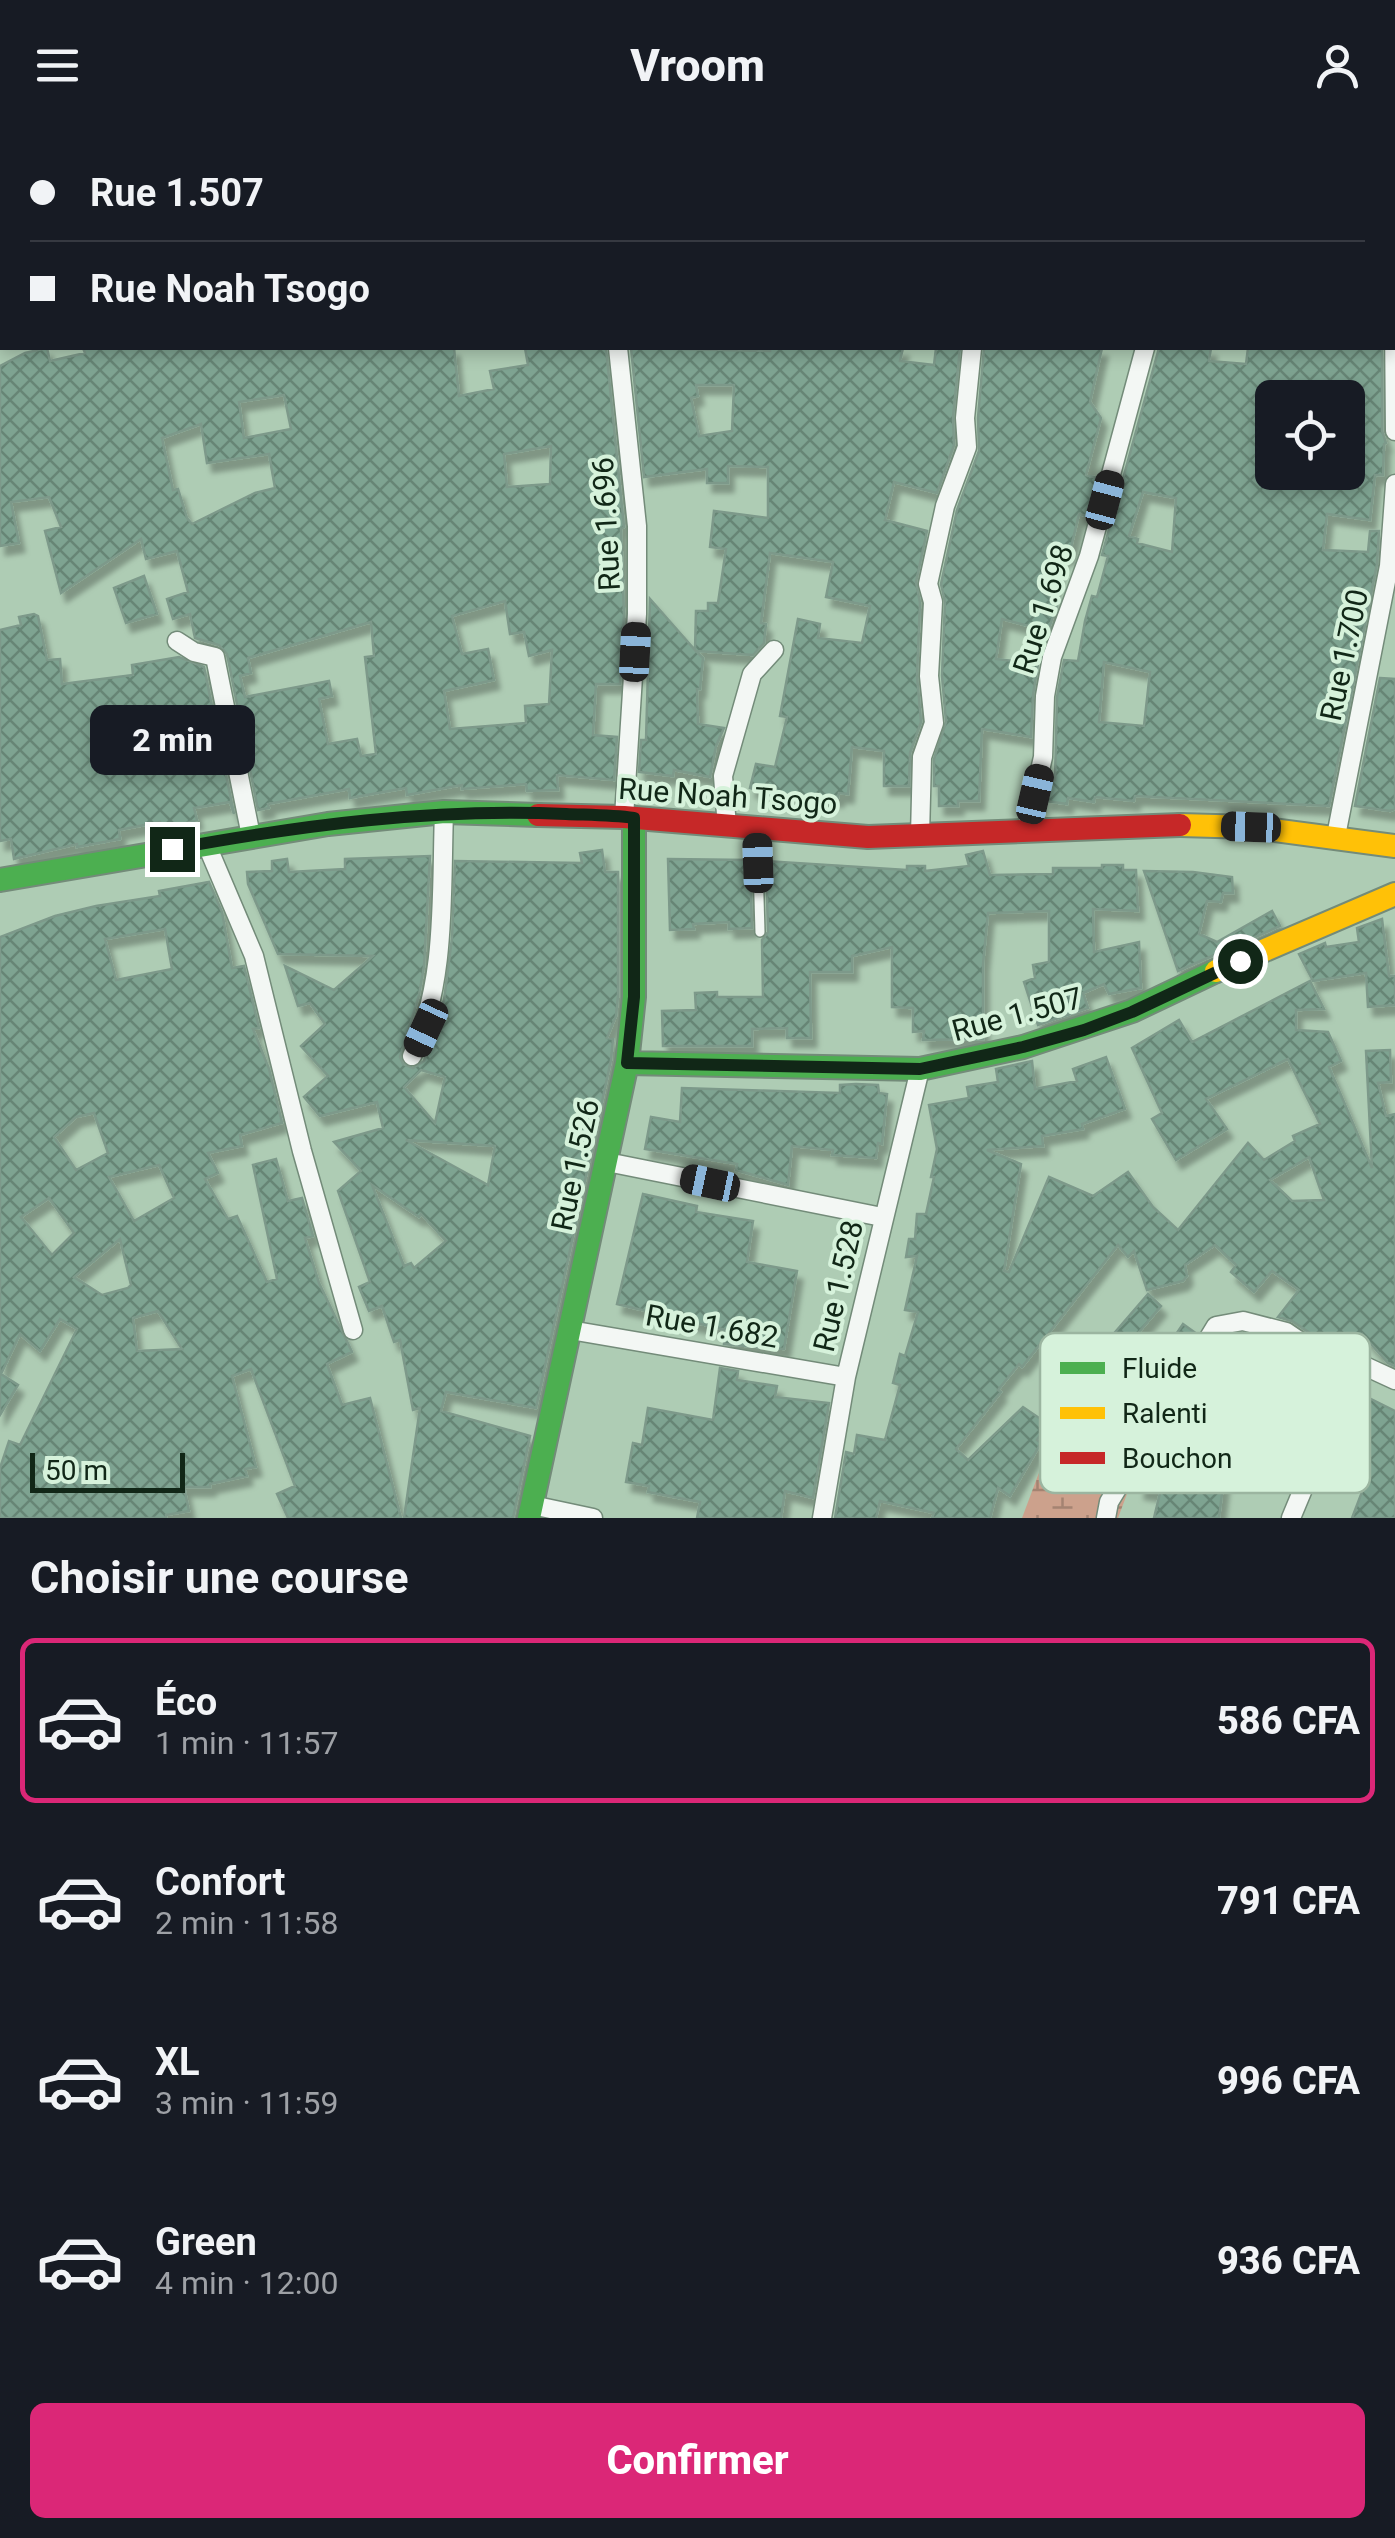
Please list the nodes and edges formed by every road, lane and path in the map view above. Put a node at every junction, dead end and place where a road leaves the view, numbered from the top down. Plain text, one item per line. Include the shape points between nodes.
1 (618, 350) edge
2 (972, 350) edge
3 (1144, 350) edge
4 (1394, 350) edge
5 (1395, 431) edge
6 (1395, 484) edge
7 (177, 641) dead end
8 (774, 650) dead end
9 (444, 812) junction
10 (629, 818) junction
11 (727, 826) junction
12 (757, 828) junction
13 (1026, 832) junction
14 (251, 836) junction
15 (920, 836) junction
16 (1336, 836) junction
17 (206, 843) junction
18 (1395, 846) edge
19 (0, 880) edge
20 (1395, 894) edge
21 (760, 932) dead end
22 (412, 1056) dead end
23 (627, 1063) junction
24 (920, 1069) junction
25 (607, 1162) junction
26 (882, 1218) junction
27 (353, 1330) dead end
28 (570, 1330) junction
29 (1212, 1333) edge
30 (1287, 1333) edge
31 (1370, 1368) edge
32 (846, 1377) junction
33 (1395, 1380) edge
34 (1114, 1493) edge
35 (1301, 1493) edge
36 (530, 1512) edge
37 (593, 1518) edge
38 (822, 1518) edge
39 (1106, 1518) edge
40 (1291, 1518) edge

1 - 10 street, Rue 1.696 via 637,526
2 - 15 street via 967,447 945,506 928,584 934,723 922,757
3 - 13 street, Rue 1.698 via 1090,556 1052,657 1044,757
4 - 5 street
6 - 16 street, Rue 1.700 via 1384,601
7 - 14 street via 215,657
8 - 11 street via 752,674 723,776
9 - 10 street, Rue Noah Tsogo
9 - 14 street, Rue Noah Tsogo
9 - 22 street via 432,996
10 - 11 street, Rue Noah Tsogo
10 - 23 street, Rue 1.526 via 634,997
11 - 12 street, Rue Noah Tsogo
12 - 15 street, Rue Noah Tsogo
12 - 21 lane
13 - 15 street, Rue Noah Tsogo
13 - 16 street, Rue Noah Tsogo via 1182,826
14 - 17 street, Rue Noah Tsogo
16 - 18 street, Rue Noah Tsogo
17 - 19 street, Rue Noah Tsogo
17 - 27 street via 254,956
20 - 24 street, Rue 1.507 via 1084,1030
23 - 24 street, Rue 1.507
23 - 25 street, Rue 1.526
24 - 26 street, Rue 1.528
25 - 26 street
25 - 28 street, Rue 1.526
26 - 32 street, Rue 1.528
28 - 32 street, Rue 1.682
28 - 36 street, Rue 1.526
29 - 30 street via 1242,1320
31 - 33 street
32 - 38 street, Rue 1.528
34 - 39 street
35 - 40 street
36 - 37 street

